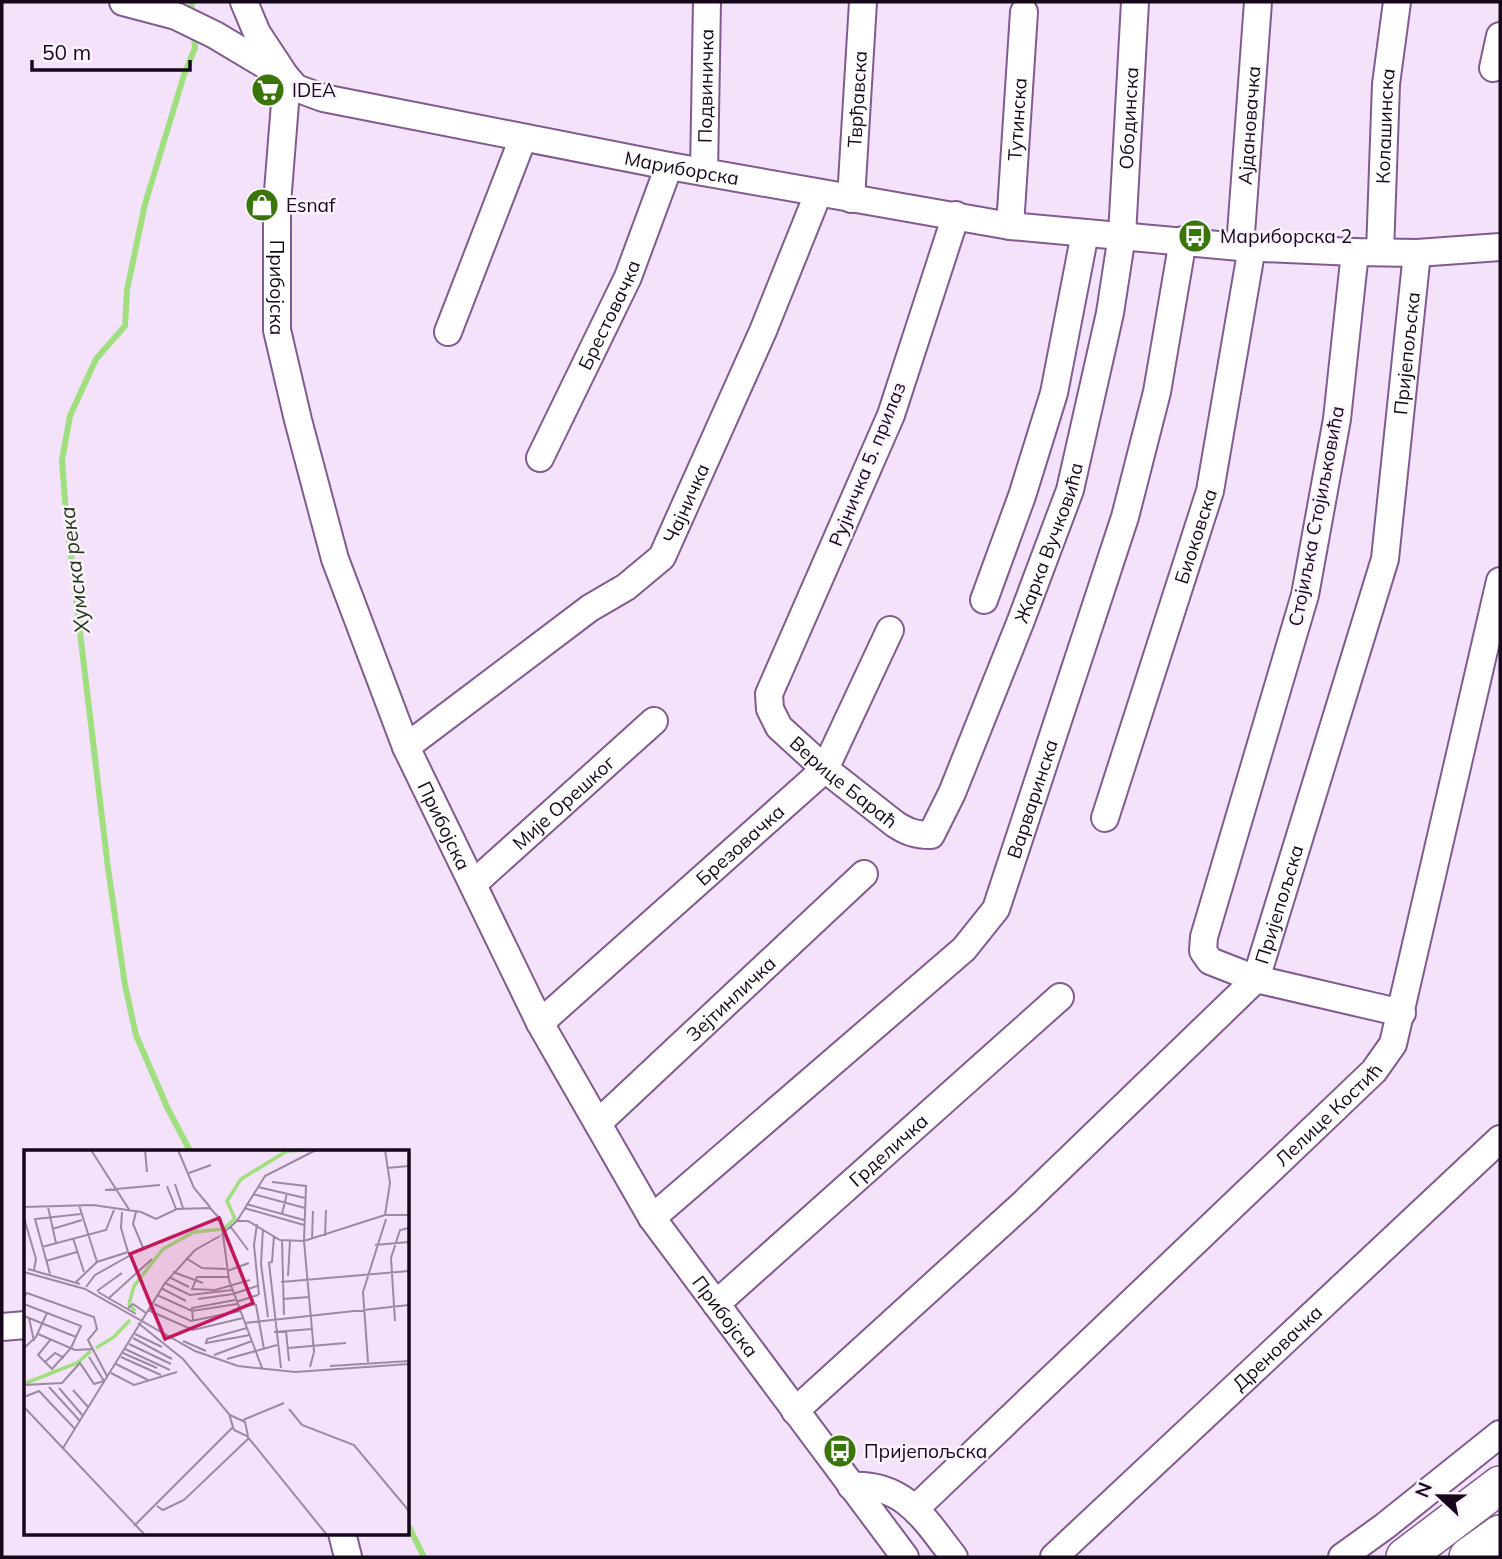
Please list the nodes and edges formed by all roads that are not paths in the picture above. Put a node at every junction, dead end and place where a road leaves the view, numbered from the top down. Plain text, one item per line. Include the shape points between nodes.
1 (123, 2) edge
2 (244, 2) edge
3 (708, 2) edge
4 (863, 2) edge
5 (1135, 2) edge
6 (1258, 2) edge
7 (1397, 2) edge
8 (1024, 12) dead end
9 (1500, 36) edge
10 (1493, 68) dead end
11 (286, 78) junction
12 (523, 138) junction
13 (668, 166) junction
14 (704, 173) junction
15 (818, 194) junction
16 (850, 199) junction
17 (956, 215) junction
18 (1010, 226) junction
19 (1085, 233) junction
20 (1122, 235) junction
21 (1183, 240) junction
22 (1246, 247) junction
23 (1500, 247) edge
24 (1367, 252) junction
25 (1417, 253) junction
26 (448, 332) dead end
27 (540, 458) dead end
28 (1500, 581) edge
29 (984, 600) dead end
30 (890, 630) dead end
31 (771, 709) joint
32 (654, 721) dead end
33 (406, 747) junction
34 (825, 769) junction
35 (1105, 818) dead end
36 (931, 835) joint
37 (864, 874) dead end
38 (473, 884) junction
39 (1256, 979) junction
40 (1060, 997) dead end
41 (1402, 1013) junction
42 (540, 1023) junction
43 (598, 1123) junction
44 (1500, 1139) edge
45 (652, 1217) junction
46 (716, 1304) junction
47 (24, 1325) edge
48 (2, 1327) edge
49 (795, 1411) junction
50 (1500, 1434) edge
51 (1500, 1485) edge
52 (851, 1486) junction
53 (916, 1508) junction
54 (342, 1534) edge
55 (1500, 1534) edge
56 (348, 1557) edge
57 (905, 1557) edge
58 (954, 1557) edge
59 (1054, 1557) edge
60 (1342, 1557) edge
61 (1405, 1557) edge
62 (1468, 1557) edge

1 - 11 street, Мариборска via 176,16
2 - 11 street via 257,33
3 - 14 street, Подвиничка
4 - 16 street, Тврђавска
5 - 20 street, Ободинска
6 - 22 street, Ајдановачка
7 - 24 street, Колашинска
8 - 18 street, Тутинска
9 - 10 street
11 - 12 street, Мариборска via 296,88 323,98
11 - 33 street, Прибојска via 277,204 277,330 335,559
12 - 13 street, Мариборска
12 - 26 street
13 - 14 street, Мариборска
13 - 27 street, Брестовачка via 628,277
14 - 15 street, Мариборска
15 - 16 street, Мариборска
15 - 33 street, Чајничка via 763,331 662,556
16 - 17 street, Мариборска
17 - 18 street, Мариборска
17 - 31 street, Рујничка 5. прилаз via 891,415 769,694
18 - 19 street, Мариборска
19 - 20 street, Мариборска
19 - 29 street via 1054,393
20 - 21 street, Мариборска
20 - 36 street, Жарка Вучковића via 1110,313 1070,490 953,793
21 - 22 street, Мариборска
21 - 45 street, Варваринска via 1157,392 1125,517 996,909 964,948
22 - 24 street, Мариборска
22 - 35 street, Биоковска via 1210,491
23 - 25 street, Мариборска
24 - 25 street, Мариборска
24 - 39 street, Стојиљка Стојиљковића via 1305,595 1204,937 1203,951 1210,961
25 - 39 street, Пријепољска via 1385,559
28 - 41 street, Лелице Костић
30 - 34 street, Брезовачка
31 - 34 street, Верице Бараћ via 779,727
32 - 38 street, Мије Орешког
33 - 38 street, Прибојска
34 - 36 street, Верице Бараћ via 901,828
34 - 42 street, Брезовачка
37 - 43 street, Зејтинличка
38 - 42 street, Прибојска
39 - 41 street
39 - 49 street, Пријепољска via 1026,1202
40 - 46 street, Грделичка
41 - 53 street, Лелице Костић via 1393,1044 1374,1071
42 - 43 street, Прибојска
43 - 45 street, Прибојска
44 - 59 street, Дреновачка
45 - 46 street, Прибојска
46 - 49 street, Прибојска
47 - 48 street
49 - 52 street, Прибојска
50 - 60 street
51 - 61 highway
52 - 53 street via 877,1487
52 - 57 street, Прибојска
53 - 58 street
54 - 56 street
55 - 62 highway

